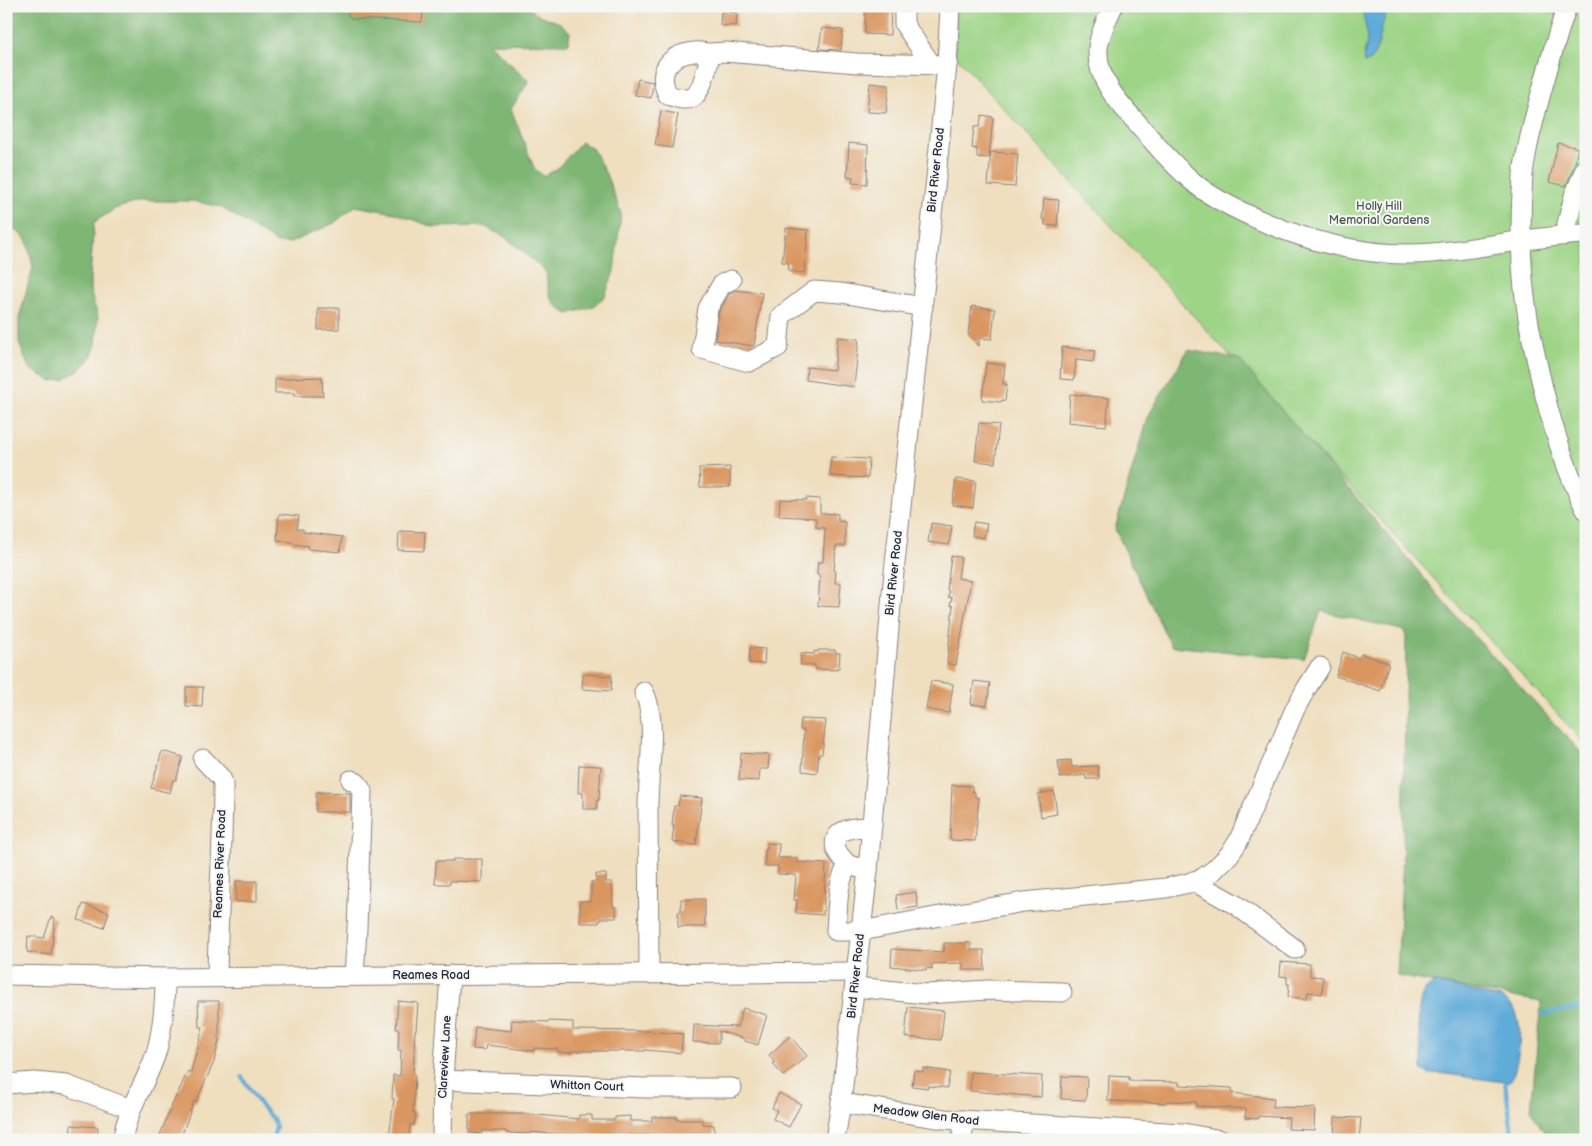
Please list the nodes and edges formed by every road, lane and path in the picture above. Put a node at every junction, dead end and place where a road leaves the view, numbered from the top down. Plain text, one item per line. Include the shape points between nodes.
1 (907, 6) edge
2 (950, 6) edge
3 (1113, 6) edge
4 (1567, 6) edge
5 (711, 53) dead end
6 (939, 65) junction
7 (1586, 167) edge
8 (1586, 234) edge
9 (1564, 235) junction
10 (1522, 240) junction
11 (731, 280) dead end
12 (923, 307) junction
13 (1586, 510) edge
14 (1320, 667) dead end
15 (644, 692) dead end
16 (203, 759) dead end
17 (351, 780) dead end
18 (872, 827) junction
19 (848, 865) junction
20 (868, 870) junction
21 (1194, 881) junction
22 (861, 931) junction
23 (1295, 949) dead end
24 (649, 974) junction
25 (6, 975) edge
26 (450, 975) junction
27 (354, 976) junction
28 (217, 977) junction
29 (165, 978) junction
30 (856, 979) junction
31 (1062, 992) dead end
32 (443, 1080) junction
33 (6, 1084) edge
34 (732, 1088) dead end
35 (841, 1104) junction
36 (131, 1109) junction
37 (964, 1120) junction
38 (122, 1140) edge
39 (442, 1140) edge
40 (835, 1140) edge
41 (962, 1140) edge
42 (1221, 1140) edge

1 - 6 street via 904,24
2 - 6 street, Bird River Road
3 - 10 street via 1098,49 1104,80 1165,156 1199,187 1218,199 1289,232 1367,252 1432,253
4 - 10 street via 1528,145
5 - 6 street
6 - 12 street, Bird River Road
7 - 9 street
8 - 9 street
9 - 10 street
10 - 13 street via 1526,310 1537,362 1556,437 1575,490
11 - 12 street via 722,284 708,308 702,349 749,362 778,347 781,316 814,291
12 - 18 street, Bird River Road via 893,582
14 - 21 street via 1295,709 1238,842 1214,870
15 - 24 street via 651,718
16 - 28 street, Reames River Road via 223,783
17 - 27 street via 358,783 362,791
18 - 19 street via 850,828 838,837 836,849
18 - 20 street, Bird River Road
19 - 20 street
19 - 22 street via 840,882 836,930
20 - 22 street, Bird River Road
21 - 22 street via 1166,888 1024,902
21 - 23 street via 1236,905
22 - 30 street, Bird River Road
24 - 26 street, Reames Road
24 - 30 street, Reames Road
25 - 29 street, Reames Road
26 - 27 street, Reames Road
26 - 32 street, Clareview Lane
27 - 28 street, Reames Road
28 - 29 street, Reames Road
29 - 36 street via 165,1000 156,1051
30 - 31 street, Reames Road via 926,994 988,990
30 - 35 street, Bird River Road
32 - 34 street, Whitton Court
32 - 39 street, Clareview Lane
33 - 36 street via 66,1085
35 - 37 street, Meadow Glen Road
35 - 40 street, Bird River Road
36 - 38 street
37 - 41 street
37 - 42 street, Meadow Glen Road via 1183,1133

